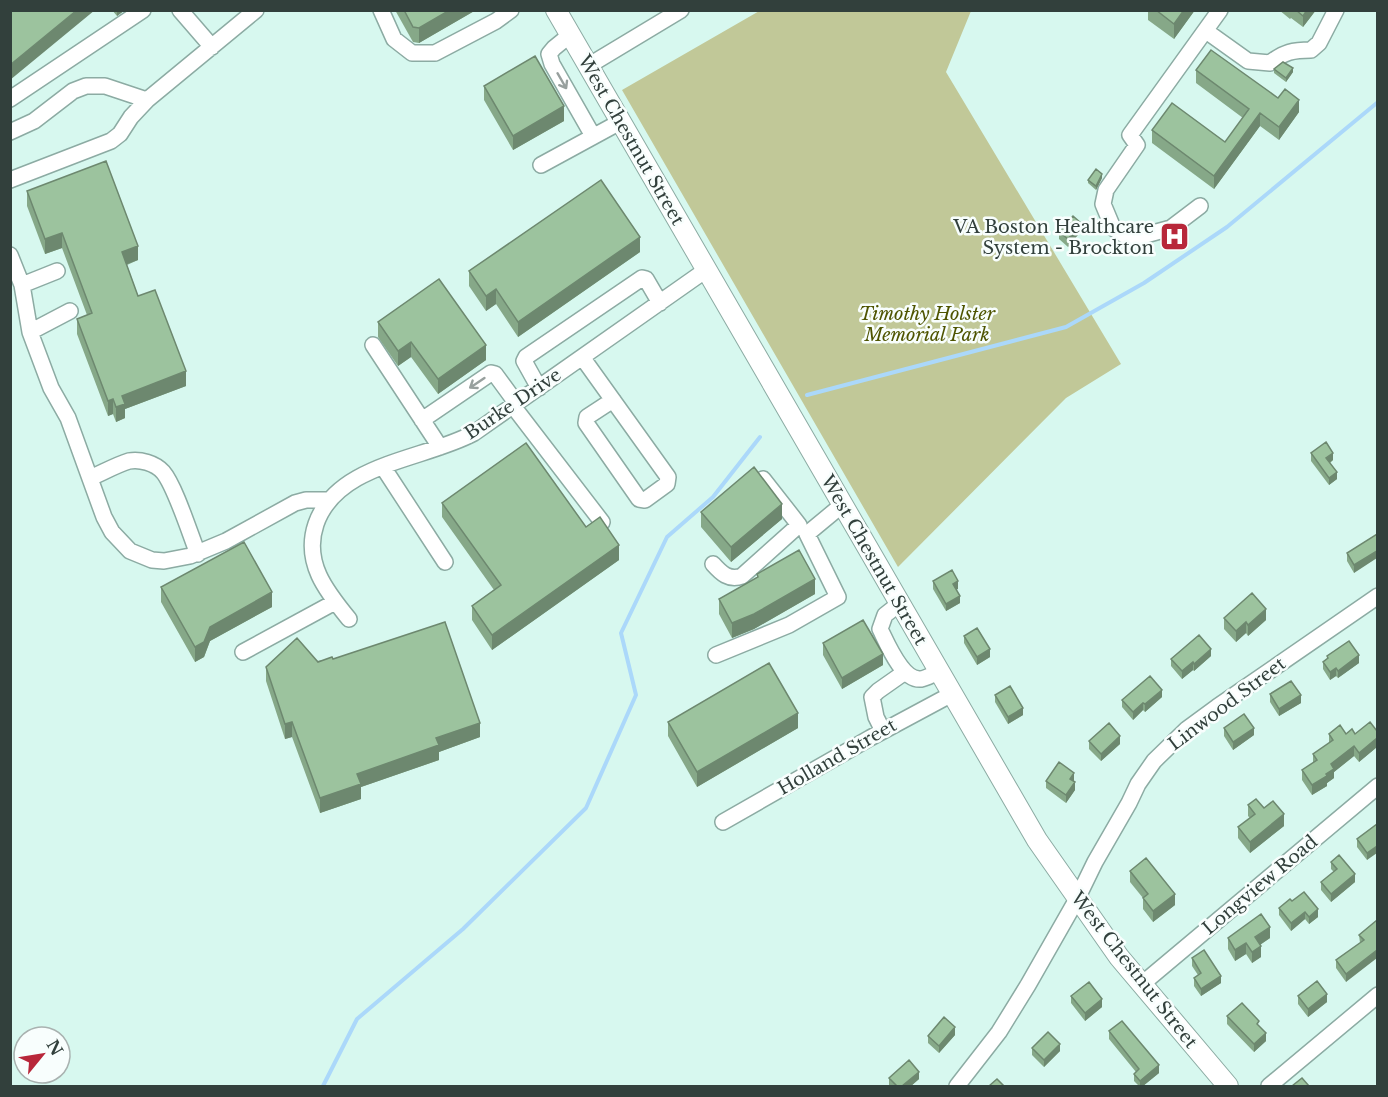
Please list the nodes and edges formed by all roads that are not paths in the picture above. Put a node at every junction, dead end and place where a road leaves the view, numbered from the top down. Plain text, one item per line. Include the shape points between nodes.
1 (143, 10) edge
2 (180, 10) edge
3 (256, 10) edge
4 (381, 10) edge
5 (510, 10) edge
6 (556, 10) edge
7 (681, 10) edge
8 (1220, 10) edge
9 (1336, 10) edge
10 (1206, 31) junction
11 (570, 35) junction
12 (212, 47) junction
13 (588, 66) junction
14 (10, 99) edge
15 (147, 100) junction
16 (620, 122) junction
17 (10, 132) edge
18 (593, 136) junction
19 (541, 165) dead end
20 (10, 180) edge
21 (1200, 206) dead end
22 (10, 255) edge
23 (706, 270) junction
24 (57, 271) dead end
25 (22, 285) junction
26 (660, 303) junction
27 (70, 311) dead end
28 (30, 332) junction
29 (373, 345) dead end
30 (582, 357) junction
31 (539, 388) junction
32 (612, 400) junction
33 (515, 405) junction
34 (422, 420) junction
35 (440, 447) junction
36 (383, 467) junction
37 (90, 478) junction
38 (763, 479) edge
39 (329, 500) junction
40 (842, 505) junction
41 (602, 522) edge
42 (803, 530) junction
43 (198, 554) junction
44 (445, 562) dead end
45 (713, 564) dead end
46 (1377, 596) edge
47 (335, 602) junction
48 (899, 604) junction
49 (349, 619) dead end
50 (243, 652) dead end
51 (716, 656) dead end
52 (905, 672) junction
53 (939, 672) junction
54 (952, 694) junction
55 (883, 731) junction
56 (1377, 786) edge
57 (723, 822) dead end
58 (1077, 899) junction
59 (1142, 984) junction
60 (1377, 995) edge
61 (957, 1086) edge
62 (1228, 1086) edge
63 (1269, 1086) edge

1 - 14 street
2 - 12 street
3 - 12 street
4 - 5 street via 394,39 412,53 435,53
6 - 11 main road, West Chestnut Street
7 - 13 street
8 - 10 street
9 - 10 street via 1319,43 1311,50 1293,50 1270,63 1248,61
10 - 21 street via 1130,135 1137,145 1106,190 1103,204 1113,228 1131,240 1171,228
11 - 13 main road, West Chestnut Street
11 -> 18 street via 549,54
12 - 15 street
13 - 16 main road, West Chestnut Street
15 - 17 street via 105,86 86,86 73,91 34,121
15 - 20 street via 111,141
16 - 18 street
16 - 23 main road, West Chestnut Street
18 - 19 street
22 - 25 street
23 - 26 street, Burke Drive
23 - 40 main road, West Chestnut Street
24 - 25 street
25 - 28 street
26 - 30 street, Burke Drive
26 - 31 street via 642,278 526,357 524,361
27 - 28 street
28 - 37 street
29 - 34 street
30 - 31 street, Burke Drive
30 - 32 street
31 - 33 street, Burke Drive
32 - 32 street via 668,477 667,484 645,500 639,499 586,423 587,417
33 -> 34 street via 491,373
33 - 35 street, Burke Drive via 465,437
33 - 41 street
34 - 35 street
35 - 36 street, Burke Drive
36 - 39 street, Burke Drive via 350,482
36 - 44 street
37 - 43 street via 112,532 130,551 164,561
37 - 43 street via 129,461 160,468
38 - 42 street
39 - 43 street via 295,503
39 - 47 street, Burke Drive via 314,532 312,555 320,580
40 - 42 street
40 - 48 main road, West Chestnut Street
42 - 45 street via 736,579 721,573
42 - 51 street via 838,597 789,625
46 - 58 street, Linwood Street via 1216,707 1154,761
47 - 49 street, Burke Drive
47 - 50 street
48 - 52 street via 885,615 880,629
48 - 53 main road, West Chestnut Street
52 - 53 street via 913,679
52 - 55 street via 872,697
53 - 54 main road, West Chestnut Street
54 - 55 street, Holland Street
54 - 58 main road, West Chestnut Street via 1032,833
55 - 57 street, Holland Street
56 - 59 street, Longview Road
58 - 59 main road, West Chestnut Street
58 - 61 street, Linwood Street via 999,1032
59 - 62 main road, West Chestnut Street
60 - 63 street

